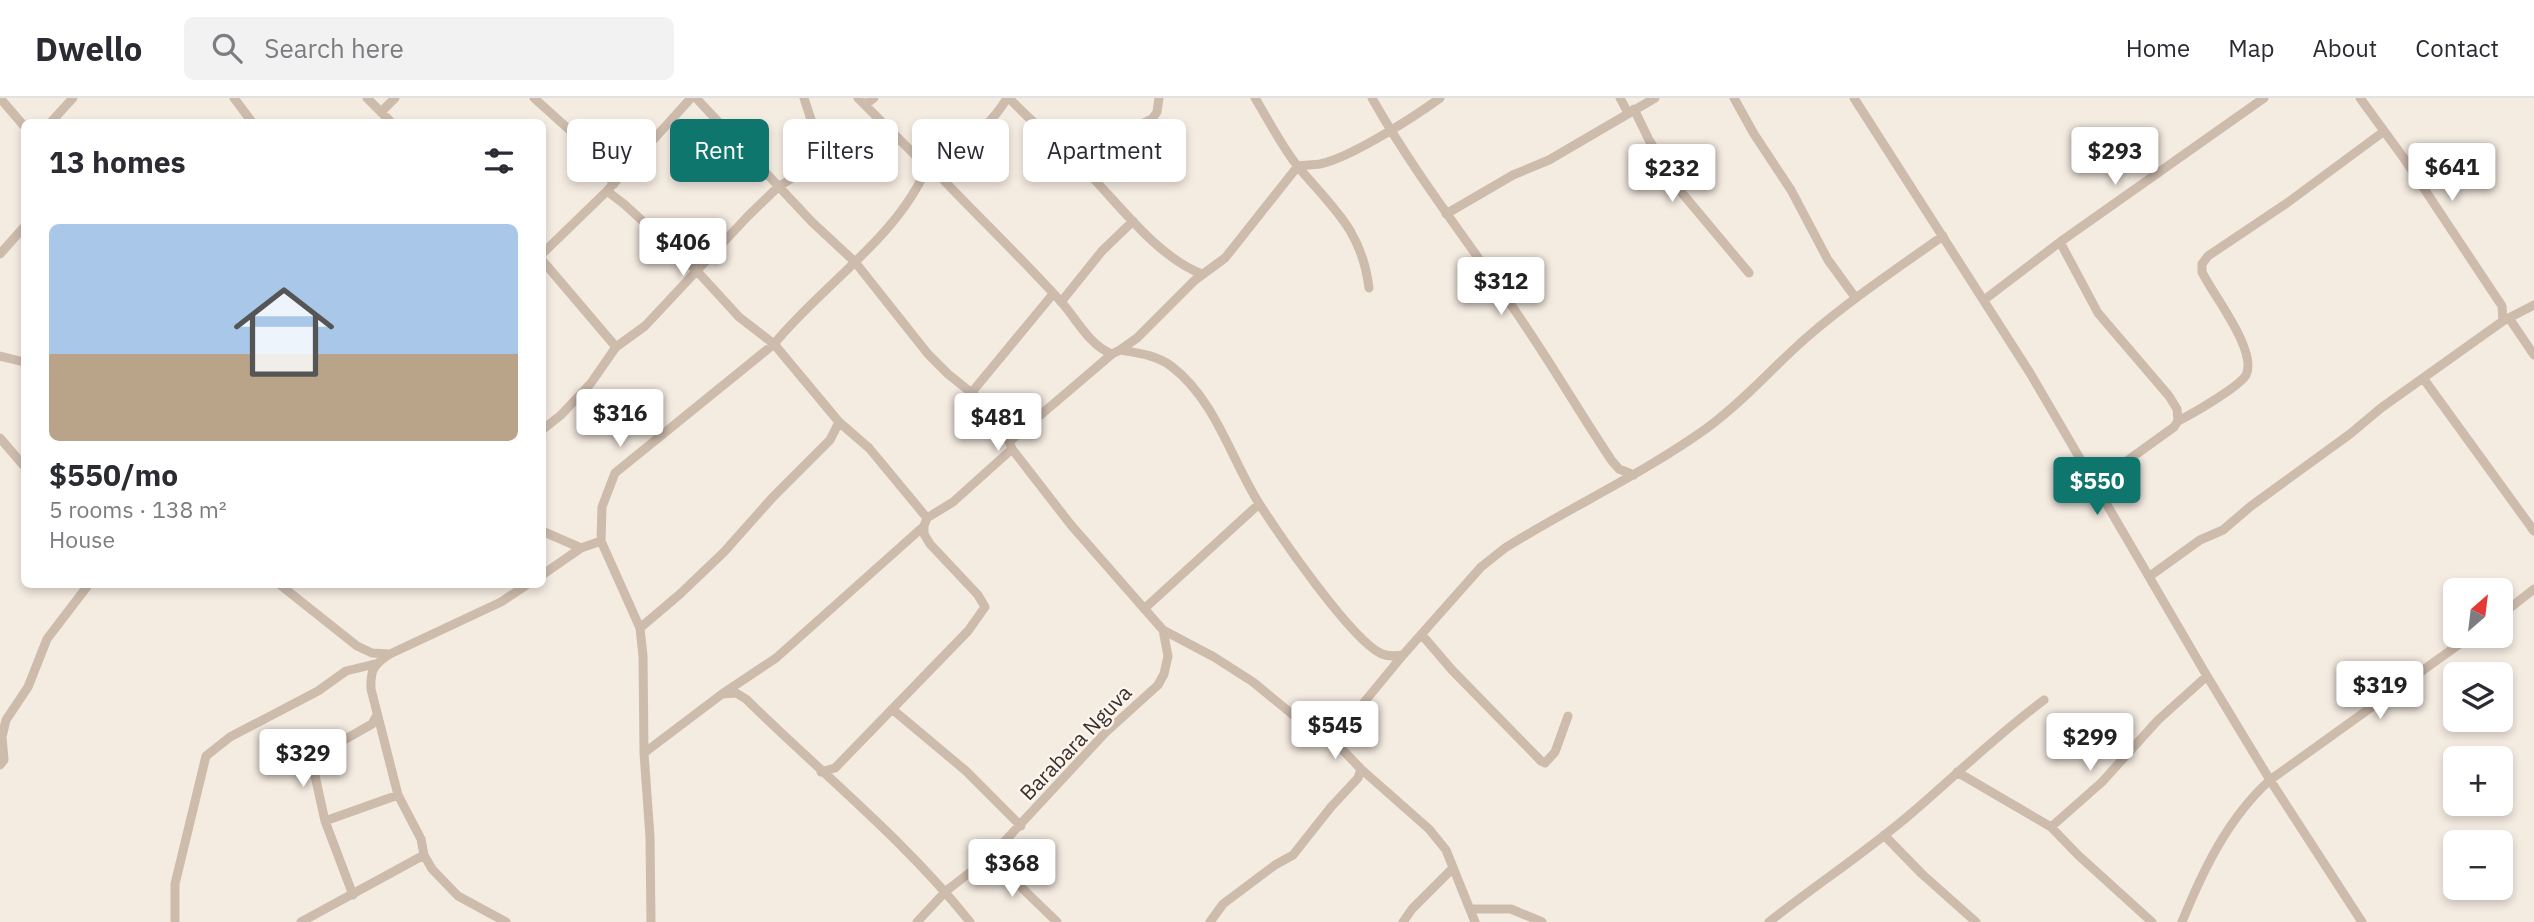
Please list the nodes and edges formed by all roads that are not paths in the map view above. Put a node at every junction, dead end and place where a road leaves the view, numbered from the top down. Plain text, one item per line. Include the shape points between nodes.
1 (0, 98) edge
2 (73, 98) edge
3 (234, 98) edge
4 (367, 98) edge
5 (395, 98) edge
6 (534, 98) edge
7 (694, 98) edge
8 (804, 98) edge
9 (874, 98) edge
10 (1008, 98) edge
11 (1159, 98) edge
12 (1255, 98) edge
13 (1372, 98) edge
14 (1440, 98) edge
15 (1620, 98) edge
16 (1655, 98) edge
17 (1734, 98) edge
18 (1854, 98) edge
19 (2264, 98) edge
20 (2360, 98) edge
21 (861, 102) edge
22 (1631, 111) junction
23 (381, 112) junction
24 (54, 119) edge
25 (250, 119) edge
26 (388, 119) edge
27 (992, 119) edge
28 (1030, 119) edge
29 (1152, 119) edge
30 (21, 122) edge
31 (1390, 129) junction
32 (2383, 132) junction
33 (912, 152) edge
34 (1298, 166) junction
35 (921, 182) edge
36 (943, 182) edge
37 (1096, 182) edge
38 (610, 187) junction
39 (778, 187) junction
40 (1446, 214) junction
41 (1133, 221) junction
42 (21, 230) edge
43 (0, 233) edge
44 (1943, 236) junction
45 (2060, 242) junction
46 (8, 243) junction
47 (546, 250) edge
48 (0, 254) edge
49 (855, 261) junction
50 (546, 265) edge
51 (696, 270) junction
52 (1749, 273) dead end
53 (1202, 274) junction
54 (1369, 288) dead end
55 (1053, 294) junction
56 (1855, 297) junction
57 (1984, 300) junction
58 (1061, 302) junction
59 (2534, 305) edge
60 (2506, 320) junction
61 (774, 344) junction
62 (616, 347) junction
63 (1116, 352) junction
64 (2534, 355) edge
65 (0, 356) edge
66 (21, 361) edge
67 (2423, 378) junction
68 (972, 392) junction
69 (2178, 421) junction
70 (839, 422) junction
71 (546, 427) edge
72 (0, 438) edge
73 (1011, 445) junction
74 (21, 462) edge
75 (1619, 469) junction
76 (1634, 475) junction
77 (2088, 475) junction
78 (2109, 476) junction
79 (1623, 481) junction
80 (2102, 496) junction
81 (1259, 504) junction
82 (926, 522) junction
83 (2534, 531) edge
84 (546, 533) edge
85 (601, 541) junction
86 (581, 548) junction
87 (546, 572) edge
88 (2150, 576) junction
89 (86, 588) edge
90 (284, 588) edge
91 (522, 588) edge
92 (2534, 590) edge
93 (2513, 606) edge
94 (1144, 609) junction
95 (640, 628) junction
96 (1163, 630) junction
97 (1422, 635) junction
98 (357, 646) junction
99 (2454, 648) edge
100 (390, 654) junction
101 (1403, 655) junction
102 (375, 664) junction
103 (364, 666) junction
104 (2207, 676) junction
105 (722, 694) junction
106 (2044, 700) dead end
107 (892, 709) junction
108 (377, 715) junction
109 (1568, 716) dead end
110 (1333, 740) junction
111 (644, 753) junction
112 (0, 765) edge
113 (835, 768) junction
114 (1361, 769) junction
115 (821, 772) junction
116 (1957, 772) junction
117 (2270, 780) junction
118 (832, 782) junction
119 (398, 795) junction
120 (325, 821) junction
121 (1021, 826) junction
122 (2051, 827) junction
123 (1884, 835) junction
124 (424, 855) junction
125 (990, 857) junction
126 (1453, 867) junction
127 (946, 891) junction
128 (353, 895) junction
129 (1470, 909) junction
130 (174, 922) edge
131 (301, 922) edge
132 (506, 922) edge
133 (651, 922) edge
134 (917, 922) edge
135 (970, 922) edge
136 (1057, 922) edge
137 (1210, 922) edge
138 (1403, 922) edge
139 (1475, 922) edge
140 (1542, 922) edge
141 (1769, 922) edge
142 (1976, 922) edge
143 (2152, 922) edge
144 (2182, 922) edge
145 (2362, 922) edge

1 - 30 street
2 - 24 street
3 - 25 street
4 - 23 street
5 - 23 street
6 - 38 street via 574,134
7 - 38 street
7 - 39 street
8 - 39 street via 817,138 815,151 808,164
9 - 21 street
10 - 27 street
10 - 28 street
11 - 29 street
12 - 34 street
13 - 31 street
14 - 31 street
15 - 22 street
16 - 22 street
17 - 56 street via 1828,260
18 - 44 street
19 - 45 street
20 - 32 street
21 - 33 street
22 - 40 street
22 - 52 street via 1682,193
23 - 26 street
31 - 34 street via 1352,151 1322,163
31 - 40 street
32 - 60 street via 2502,306
32 - 69 street via 2208,256 2202,272 2244,345 2248,366 2235,385
34 - 53 street via 1225,258
34 - 54 street via 1356,239
35 - 49 street via 904,208
36 - 55 street
37 - 41 street
38 - 47 street
38 - 51 street
39 - 49 street
39 - 51 street
40 - 75 street
41 - 53 street via 1164,251
41 - 58 street
42 - 46 street
43 - 46 street
44 - 56 street
44 - 57 street
45 - 57 street
45 - 69 street via 2098,313 2169,396
46 - 48 street
49 - 61 street
49 - 68 street via 928,354
50 - 62 street
51 - 61 street via 739,317
51 - 62 street via 645,326
53 - 63 street via 1137,338
55 - 58 street
55 - 68 street
56 - 76 street via 1752,392 1680,447
57 - 77 street
58 - 63 street via 1096,345
59 - 60 street
60 - 64 street
60 - 67 street
61 - 70 street
61 - 85 street via 615,473 602,507
62 - 71 street via 591,383
63 - 73 street
63 - 81 street via 1163,361 1182,376 1211,412
65 - 66 street
67 - 83 street
67 - 88 street via 2223,530 2200,540
68 - 73 street via 994,411
69 - 78 street
70 - 82 street via 869,448
70 - 95 street via 830,440 724,552
72 - 74 street
73 - 82 street
73 - 94 street
75 - 76 street
75 - 79 street
76 - 79 street
77 - 78 street
77 - 80 street
78 - 80 street
79 - 97 street via 1505,548 1481,567
80 - 88 street
81 - 94 street
81 - 101 street via 1350,627 1380,653
82 - 105 street via 776,658
82 - 107 street via 924,534 930,544 985,607 968,631
84 - 86 street
85 - 86 street
85 - 95 street
86 - 87 street
88 - 104 street
89 - 112 street via 47,639 28,687 6,720
90 - 98 street
91 - 100 street
92 - 93 street
94 - 96 street
95 - 111 street
96 - 110 street via 1234,669
96 - 121 street, Barabara Nguva via 1168,656 1158,685 1105,733
97 - 101 street
97 - 109 street via 1541,761 1545,763 1555,752
98 - 100 street
98 - 103 street
99 - 117 street
100 - 102 street
101 - 110 street
102 - 103 street
102 - 108 street via 370,675
103 - 130 street via 346,671 318,691 230,737 206,756 175,884
104 - 117 street
104 - 122 street
105 - 111 street
105 - 115 street via 736,693 746,699
106 - 116 street
107 - 113 street
107 - 121 street via 966,771
108 - 119 street
108 - 120 street via 372,724 314,757
110 - 114 street
111 - 133 street
113 - 115 street
113 - 118 street
114 - 126 street via 1429,830 1446,849
114 - 137 street via 1293,855 1223,904
115 - 118 street
116 - 122 street
116 - 123 street
117 - 144 street via 2224,835
117 - 145 street
118 - 127 street
119 - 120 street
119 - 124 street via 421,839
120 - 128 street
121 - 125 street, Barabara Nguva
122 - 143 street
123 - 141 street
123 - 142 street
124 - 128 street
124 - 132 street via 458,896
125 - 127 street, Barabara Nguva
125 - 136 street
126 - 129 street
126 - 138 street
127 - 134 street, Barabara Nguva
127 - 135 street
128 - 131 street
129 - 139 street
129 - 140 street via 1511,909

